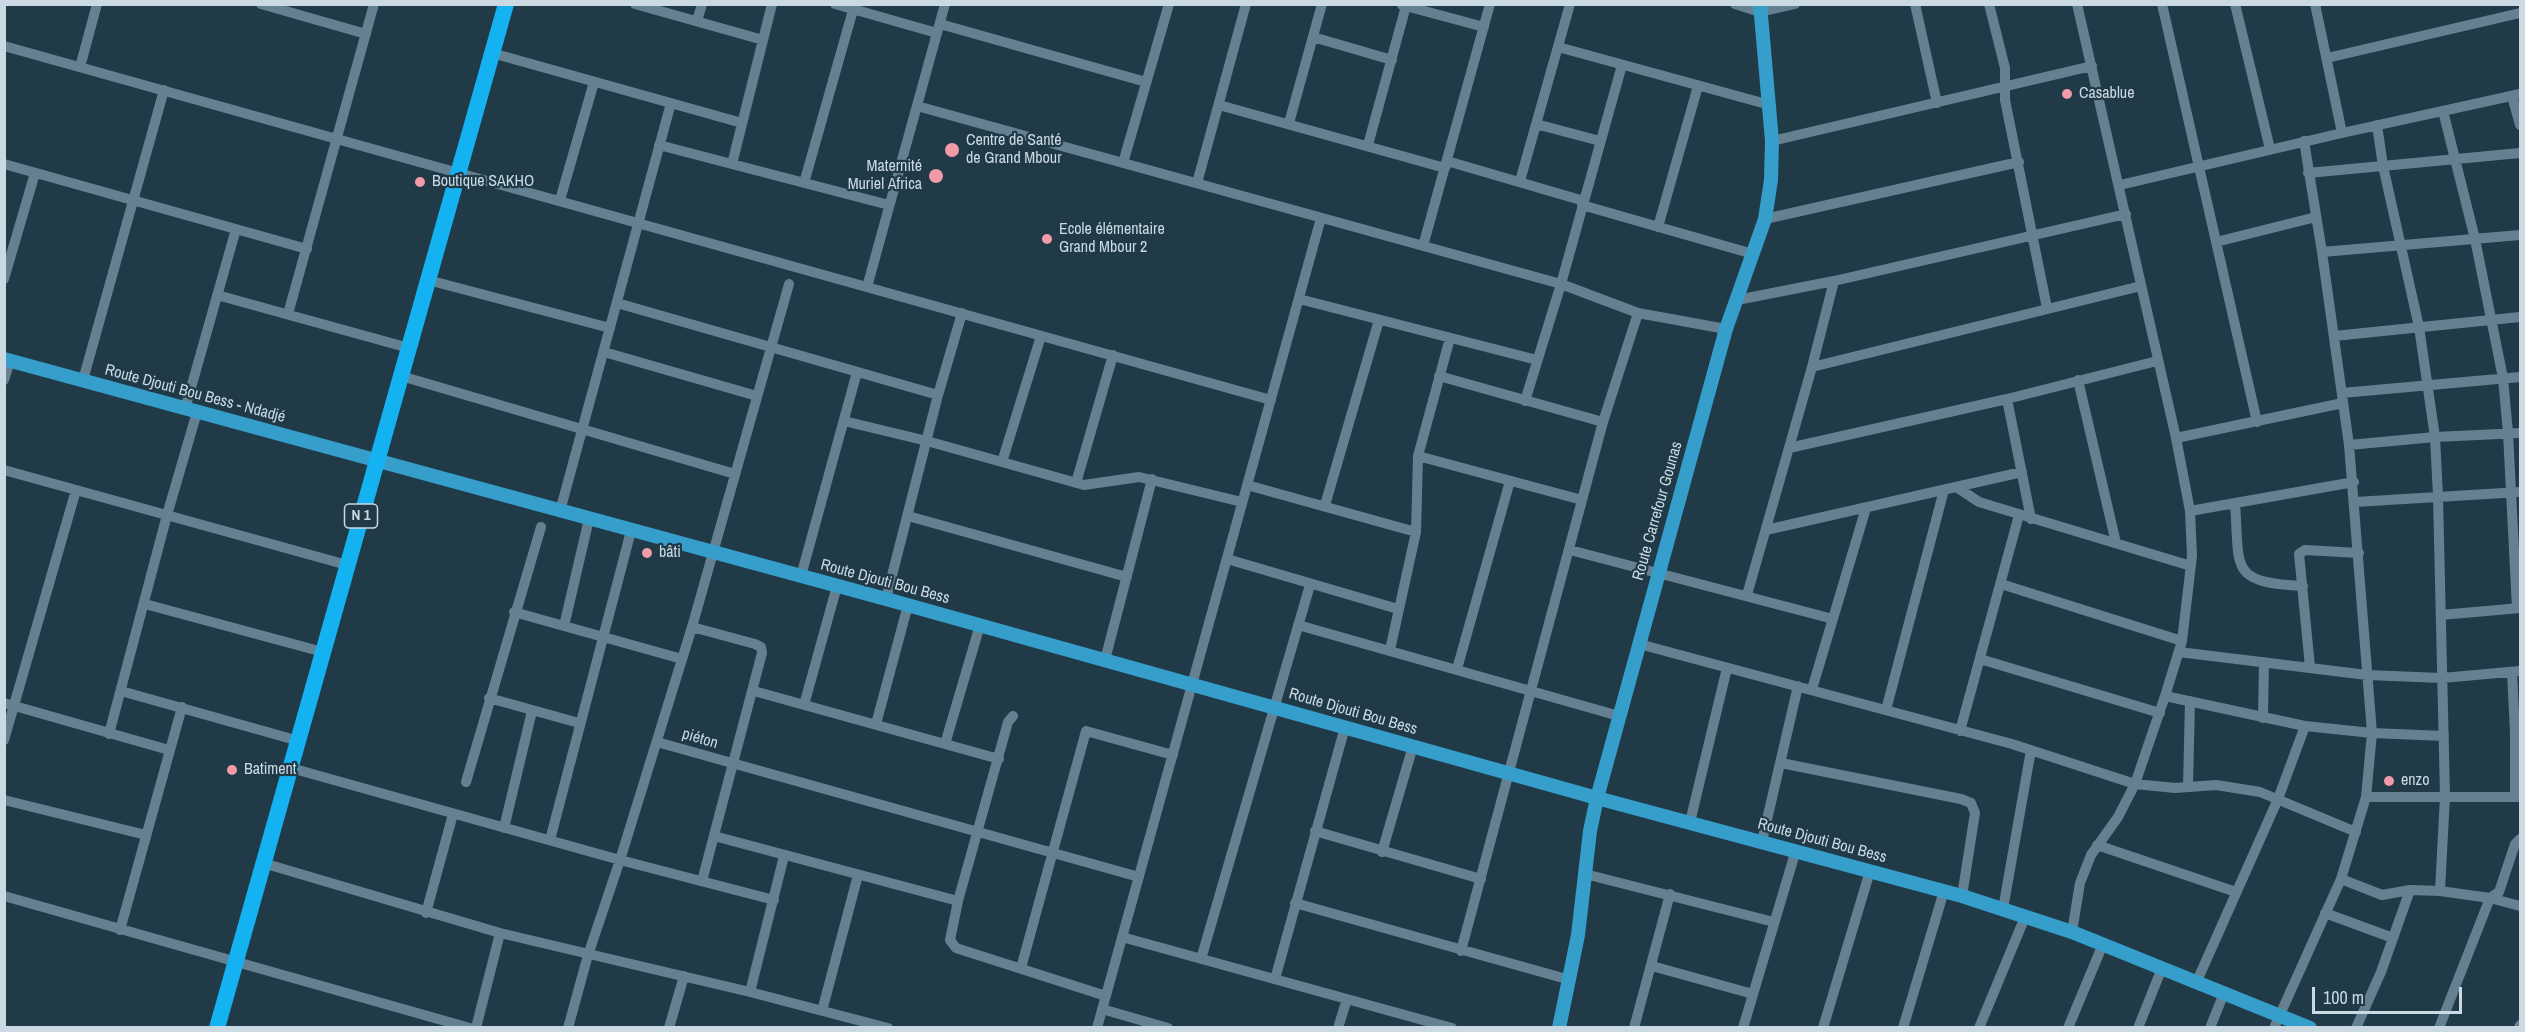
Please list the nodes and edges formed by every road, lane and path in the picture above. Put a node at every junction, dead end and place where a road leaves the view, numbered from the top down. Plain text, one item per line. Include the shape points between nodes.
1 (97, 4) edge
2 (261, 4) edge
3 (375, 4) edge
4 (506, 4) edge
5 (636, 4) edge
6 (702, 4) edge
7 (772, 4) edge
8 (835, 4) edge
9 (945, 4) edge
10 (1246, 4) edge
11 (1322, 4) edge
12 (1490, 4) edge
13 (1570, 4) edge
14 (1735, 4) edge
15 (1795, 4) edge
16 (1915, 4) edge
17 (1989, 4) edge
18 (2077, 4) edge
19 (2162, 4) edge
20 (2235, 4) edge
21 (2315, 4) edge
22 (1165, 5) edge
23 (1404, 5) edge
24 (1760, 8) edge
25 (853, 10) junction
26 (2520, 13) edge
27 (697, 21) junction
28 (1484, 27) junction
29 (938, 28) junction
30 (366, 34) junction
31 (1312, 37) junction
32 (763, 40) junction
33 (4, 46) edge
34 (1558, 47) junction
35 (492, 53) junction
36 (2327, 58) junction
37 (1392, 60) junction
38 (1622, 65) junction
39 (2092, 66) junction
40 (80, 67) junction
41 (594, 82) junction
42 (1146, 82) junction
43 (1698, 86) junction
44 (2004, 88) junction
45 (164, 90) junction
46 (2516, 95) edge
47 (671, 103) junction
48 (1937, 103) junction
49 (1219, 105) junction
50 (1770, 105) junction
51 (917, 106) junction
52 (2443, 111) junction
53 (742, 123) junction
54 (1289, 123) junction
55 (1536, 124) junction
56 (2520, 124) edge
57 (2377, 125) junction
58 (2342, 133) junction
59 (337, 138) junction
60 (1600, 141) junction
61 (1772, 141) junction
62 (2304, 141) junction
63 (660, 145) junction
64 (1368, 145) junction
65 (2270, 149) junction
66 (2520, 153) edge
67 (2456, 160) junction
68 (2019, 162) junction
69 (1123, 163) junction
70 (4, 164) edge
71 (732, 164) junction
72 (1446, 165) junction
73 (2383, 166) junction
74 (2198, 167) junction
75 (458, 172) junction
76 (35, 173) junction
77 (2308, 173) junction
78 (1520, 181) junction
79 (804, 183) junction
80 (1197, 183) junction
81 (2120, 185) junction
82 (560, 200) junction
83 (134, 201) junction
84 (1583, 203) junction
85 (889, 205) junction
86 (2126, 214) junction
87 (2316, 217) junction
88 (1321, 218) junction
89 (1765, 219) junction
90 (639, 223) junction
91 (1658, 227) junction
92 (236, 229) junction
93 (2520, 235) edge
94 (2034, 236) junction
95 (2475, 239) junction
96 (2216, 242) junction
97 (2401, 244) junction
98 (1423, 246) junction
99 (307, 249) junction
100 (2322, 252) junction
101 (1753, 254) junction
102 (4, 279) edge
103 (428, 280) junction
104 (1834, 281) junction
105 (789, 284) dead end
106 (1561, 284) junction
107 (867, 286) junction
108 (2140, 286) junction
109 (217, 295) junction
110 (1299, 299) junction
111 (1737, 300) junction
112 (617, 303) junction
113 (2047, 308) junction
114 (962, 313) junction
115 (1638, 313) junction
116 (288, 314) junction
117 (2520, 317) edge
118 (2492, 319) junction
119 (1379, 320) junction
120 (2419, 327) junction
121 (610, 328) junction
122 (1726, 329) junction
123 (1041, 336) junction
124 (2334, 336) junction
125 (1450, 338) junction
126 (771, 347) junction
127 (409, 348) junction
128 (604, 352) junction
129 (1113, 355) junction
130 (7, 360) edge
131 (1538, 360) junction
132 (2157, 361) junction
133 (1812, 367) junction
134 (857, 372) junction
135 (401, 376) junction
136 (1440, 376) junction
137 (2520, 377) edge
138 (2503, 378) junction
139 (4, 380) edge
140 (83, 380) junction
141 (2078, 380) junction
142 (2428, 386) junction
143 (938, 395) junction
144 (757, 396) junction
145 (2343, 398) junction
146 (2007, 399) junction
147 (1271, 400) junction
148 (1525, 401) junction
149 (191, 410) junction
150 (844, 421) junction
151 (1603, 422) junction
152 (2257, 422) junction
153 (583, 428) junction
154 (2508, 433) junction
155 (2520, 433) edge
156 (2435, 437) junction
157 (2176, 438) junction
158 (927, 441) junction
159 (2349, 445) junction
160 (1789, 448) junction
161 (1418, 456) junction
162 (377, 460) junction
163 (1002, 462) junction
164 (4, 470) edge
165 (2022, 472) junction
166 (735, 474) junction
167 (1152, 479) junction
168 (1510, 481) junction
169 (2354, 482) junction
170 (1076, 483) junction
171 (1247, 485) junction
172 (1958, 488) junction
173 (76, 490) junction
174 (1944, 490) junction
175 (2516, 492) edge
176 (2438, 496) junction
177 (1582, 500) junction
178 (1242, 502) junction
179 (2355, 502) junction
180 (2235, 503) junction
181 (1325, 505) junction
182 (1866, 508) junction
183 (560, 511) junction
184 (2190, 511) junction
185 (167, 515) junction
186 (2019, 515) junction
187 (908, 516) junction
188 (589, 519) junction
189 (2031, 519) junction
190 (541, 527) dead end
191 (1766, 530) junction
192 (631, 531) junction
193 (1416, 532) junction
194 (2116, 543) junction
195 (1570, 550) junction
196 (712, 552) junction
197 (2359, 553) junction
198 (1227, 559) junction
199 (348, 565) junction
200 (2191, 566) junction
201 (1657, 572) junction
202 (801, 576) junction
203 (1127, 577) junction
204 (2001, 584) junction
205 (1310, 585) junction
206 (837, 586) junction
207 (2302, 586) junction
208 (1747, 595) junction
209 (885, 599) junction
210 (145, 604) junction
211 (908, 605) junction
212 (2519, 608) edge
213 (1398, 609) junction
214 (514, 612) junction
215 (2441, 615) junction
216 (1833, 619) junction
217 (980, 625) junction
218 (1298, 625) junction
219 (564, 626) junction
220 (692, 627) junction
221 (602, 636) junction
222 (2182, 641) junction
223 (1638, 644) junction
224 (1390, 650) junction
225 (323, 652) junction
226 (2179, 652) junction
227 (682, 659) junction
228 (1980, 659) junction
229 (1105, 660) junction
230 (2264, 662) junction
231 (2310, 667) junction
232 (1727, 668) junction
233 (1457, 669) junction
234 (2516, 671) edge
235 (2367, 675) junction
236 (2442, 678) junction
237 (1192, 685) junction
238 (1798, 686) junction
239 (1812, 689) junction
240 (1530, 690) junction
241 (754, 691) junction
242 (121, 692) junction
243 (2166, 696) junction
244 (489, 698) junction
245 (2190, 701) junction
246 (10, 704) edge
247 (804, 705) junction
248 (1274, 706) junction
249 (182, 707) junction
250 (1886, 710) junction
251 (532, 711) junction
252 (2160, 713) junction
253 (1012, 716) dead end
254 (1618, 716) junction
255 (2263, 718) junction
256 (579, 723) junction
257 (876, 724) junction
258 (2305, 726) junction
259 (1345, 728) junction
260 (1960, 731) junction
261 (2372, 733) junction
262 (2518, 733) edge
263 (109, 734) junction
264 (2444, 736) junction
265 (4, 740) edge
266 (299, 741) junction
267 (657, 742) junction
268 (945, 744) junction
269 (1413, 746) junction
270 (169, 750) junction
271 (2031, 750) junction
272 (1173, 755) junction
273 (999, 759) junction
274 (1781, 763) junction
275 (734, 764) junction
276 (291, 768) junction
277 (1508, 773) junction
278 (465, 782) dead end
279 (2136, 784) junction
280 (2188, 786) junction
281 (2366, 796) junction
282 (2445, 796) junction
283 (2518, 796) edge
284 (1597, 798) junction
285 (2278, 799) junction
286 (4, 800) edge
287 (453, 814) junction
288 (1690, 822) junction
289 (504, 828) junction
290 (1315, 831) junction
291 (977, 832) junction
292 (2356, 832) junction
293 (146, 836) junction
294 (714, 836) junction
295 (2520, 839) edge
296 (550, 840) junction
297 (1762, 841) junction
298 (2097, 845) junction
299 (1796, 850) junction
300 (1382, 852) junction
301 (1052, 853) junction
302 (784, 856) junction
303 (620, 860) junction
304 (263, 863) junction
305 (1870, 871) junction
306 (1585, 874) junction
307 (858, 875) junction
308 (1138, 877) junction
309 (1482, 879) junction
310 (2341, 879) junction
311 (702, 880) junction
312 (2410, 890) junction
313 (1944, 891) junction
314 (2440, 891) junction
315 (2236, 892) junction
316 (1670, 894) junction
317 (4, 896) edge
318 (1962, 896) junction
319 (2490, 898) junction
320 (774, 900) junction
321 (958, 902) junction
322 (1295, 903) junction
323 (2520, 906) edge
324 (2003, 909) junction
325 (426, 913) junction
326 (2325, 913) junction
327 (2025, 917) junction
328 (1774, 922) junction
329 (120, 930) junction
330 (2072, 932) junction
331 (500, 933) junction
332 (1122, 937) junction
333 (2393, 939) junction
334 (2103, 944) junction
335 (1461, 951) junction
336 (588, 955) junction
337 (1201, 959) junction
338 (235, 963) junction
339 (1652, 966) junction
340 (1021, 968) junction
341 (2162, 968) junction
342 (684, 976) junction
343 (1275, 979) junction
344 (1570, 980) junction
345 (2197, 981) junction
346 (750, 992) junction
347 (2224, 993) junction
348 (1753, 994) junction
349 (1106, 996) junction
350 (1347, 999) junction
351 (1102, 1009) junction
352 (822, 1011) junction
353 (2279, 1014) junction
354 (1418, 1023) edge
355 (1560, 1027) edge
356 (217, 1028) edge
357 (470, 1028) edge
358 (476, 1028) edge
359 (568, 1028) edge
360 (669, 1028) edge
361 (888, 1028) edge
362 (1097, 1028) edge
363 (1168, 1028) edge
364 (1338, 1028) edge
365 (1452, 1028) edge
366 (1634, 1028) edge
367 (1743, 1028) edge
368 (1823, 1028) edge
369 (1903, 1028) edge
370 (1979, 1028) edge
371 (2068, 1028) edge
372 (2138, 1028) edge
373 (2210, 1028) edge
374 (2274, 1028) edge
375 (2310, 1028) edge
376 (2356, 1028) edge
377 (2439, 1028) edge

1 - 40 street
2 - 30 street
3 - 30 street
4 - 35 highway, N 1
5 - 27 street
6 - 27 street
7 - 32 street
8 - 25 street
9 - 29 street
10 - 49 street
11 - 31 street
12 - 28 street
13 - 34 street
14 - 24 street
15 - 24 street
16 - 48 street
17 - 44 street via 2005,68
18 - 39 street
19 - 74 street
20 - 65 street
21 - 36 street
22 - 42 street
23 - 28 street
23 - 37 street
24 - 50 main road, Route Carrefour Gounas
25 - 29 street
25 - 79 street
26 - 36 street
27 - 32 street
28 - 72 street
29 - 42 street
29 - 51 street
30 - 59 street
31 - 37 street
31 - 54 street
32 - 53 street
33 - 40 street
34 - 38 street
34 - 55 street
35 - 41 street
35 - 75 highway, N 1
36 - 58 street
37 - 64 street
38 - 43 street
38 - 60 street
39 - 44 street
39 - 81 street
40 - 45 street
41 - 47 street
41 - 82 street
42 - 69 street
43 - 50 street
43 - 91 street
44 - 48 street
44 - 68 street
45 - 59 street
45 - 83 street
46 - 52 street
46 - 56 street
47 - 53 street
47 - 63 street
48 - 61 street
49 - 54 street
49 - 80 street
50 - 61 main road, Route Carrefour Gounas
51 - 69 street
51 - 85 street
52 - 57 street
52 - 67 street
53 - 71 street
54 - 64 street
55 - 60 street
55 - 78 street
57 - 58 street
57 - 73 street
58 - 62 street
59 - 75 street
59 - 99 street
60 - 84 street
61 - 89 main road, Route Carrefour Gounas
62 - 65 street
62 - 77 street
63 - 71 street
63 - 90 street
64 - 72 street
65 - 74 street
66 - 67 street
67 - 73 street
67 - 95 street
68 - 89 street
68 - 94 street
69 - 80 street
70 - 76 street
71 - 79 street
72 - 78 street
72 - 98 street
73 - 77 street
73 - 97 street
74 - 81 street
74 - 96 street
75 - 82 street
75 - 103 highway, N 1
76 - 83 street
76 - 102 street
77 - 87 street
78 - 84 street
79 - 85 street
80 - 88 street
81 - 86 street
82 - 90 street
83 - 92 street
83 - 140 street
84 - 91 street
84 - 106 street
85 - 107 street
86 - 94 street
86 - 108 street
87 - 96 street
87 - 100 street
88 - 98 street
88 - 110 street
89 - 101 main road, Route Carrefour Gounas
90 - 107 street
90 - 112 street
91 - 101 street
92 - 99 street
92 - 109 street
93 - 95 street
94 - 104 street
94 - 113 street
95 - 97 street
95 - 118 street
96 - 152 street
97 - 100 street
97 - 120 street
98 - 106 street
99 - 116 street
100 - 124 street
101 - 111 main road, Route Carrefour Gounas
103 - 121 street
103 - 127 highway, N 1
104 - 111 street
104 - 133 street
105 - 126 street
106 - 115 street
106 - 131 street
107 - 114 street
108 - 113 street
108 - 132 street
109 - 116 street
109 - 149 street
110 - 119 street
110 - 147 street
111 - 122 main road, Route Carrefour Gounas
112 - 121 street
112 - 126 street
113 - 133 street
114 - 123 street
114 - 143 street
115 - 122 street
115 - 151 street
116 - 127 street
117 - 118 street
118 - 120 street
118 - 138 street
119 - 125 street
119 - 181 street
120 - 124 street
120 - 142 street
121 - 128 street
122 - 201 main road, Route Carrefour Gounas
123 - 129 street
123 - 163 street
124 - 145 street
125 - 131 street
125 - 136 street
126 - 134 street
126 - 144 street
127 - 135 highway, N 1
128 - 144 street
128 - 153 street
129 - 147 street
129 - 170 street
130 - 139 street
130 - 140 main road, Route Djouti Bou Bess - Ndadjé
131 - 148 street
132 - 141 street
132 - 157 street
133 - 160 street
134 - 143 street
134 - 150 street
135 - 153 street
135 - 162 highway, N 1
136 - 148 street
136 - 161 street
137 - 138 street
138 - 142 street
138 - 154 street
140 - 149 main road, Route Djouti Bou Bess - Ndadjé
141 - 146 street
141 - 194 street
142 - 145 street
142 - 156 street
143 - 158 street
144 - 166 street
145 - 152 street
145 - 159 street
146 - 160 street
146 - 165 street
147 - 171 street
148 - 151 street
149 - 162 main road, Route Djouti Bou Bess - Ndadjé
149 - 185 street
150 - 158 street
150 - 202 street
151 - 177 street
152 - 157 street
153 - 166 street
153 - 183 street
154 - 155 street
154 - 156 street
154 - 175 street
156 - 159 street
156 - 176 street
157 - 184 street
158 - 163 street
158 - 187 street
159 - 169 street
160 - 191 street
161 - 168 street
161 - 193 street
162 - 183 main road, Route Djouti Bou Bess
162 - 199 highway, N 1
163 - 170 street
164 - 173 street
165 - 172 street
165 - 189 street
166 - 196 street
167 - 170 street
167 - 178 street
167 - 203 street
168 - 177 street
168 - 233 street
169 - 179 street
169 - 180 street
171 - 178 street
171 - 181 street
172 - 174 street
172 - 186 street via 1971,498
173 - 185 street
173 - 246 street
174 - 182 street
174 - 250 street
175 - 176 street
175 - 212 street
176 - 179 street
176 - 215 street
177 - 195 street
178 - 198 street
179 - 197 street
180 - 184 street
180 - 207 street via 2239,557 2246,574 2259,582
181 - 193 street
182 - 191 street
182 - 216 street
183 - 188 main road, Route Djouti Bou Bess
184 - 200 street
185 - 199 street
185 - 210 street
186 - 189 street
186 - 204 street
187 - 203 street
187 - 209 street
188 - 192 main road, Route Djouti Bou Bess
188 - 219 street
189 - 194 street
190 - 214 street
191 - 208 street
192 - 196 main road, Route Djouti Bou Bess
192 - 221 street
193 - 213 street
194 - 200 street
195 - 201 street
195 - 240 street
196 - 202 main road, Route Djouti Bou Bess
196 - 220 street
197 - 207 street via 2301,551
197 - 235 street
198 - 205 street
198 - 237 street
199 - 225 highway, N 1
200 - 222 street
201 - 208 street
201 - 223 main road, Route Carrefour Gounas
202 - 206 main road, Route Djouti Bou Bess
203 - 229 street
204 - 222 street
204 - 228 street
205 - 213 street
205 - 218 street
206 - 209 main road, Route Djouti Bou Bess
206 - 247 street
207 - 231 street
208 - 216 street
209 - 211 main road, Route Djouti Bou Bess
210 - 225 street
210 - 242 street
211 - 217 main road, Route Djouti Bou Bess
211 - 257 street
212 - 215 street
213 - 224 street
214 - 219 street
214 - 244 street
215 - 236 street
216 - 239 street
217 - 229 main road, Route Djouti Bou Bess
217 - 268 street
218 - 224 street
218 - 248 street
219 - 221 street
220 - 227 street
220 - 241 street via 761,647
221 - 227 street
221 - 256 street
222 - 226 street
223 - 232 street
223 - 254 main road, Route Carrefour Gounas
224 - 233 street
225 - 266 highway, N 1
226 - 230 street
226 - 243 street
227 - 267 street
228 - 252 street
228 - 260 street
229 - 237 main road, Route Djouti Bou Bess
230 - 231 street
230 - 255 street
231 - 235 street
232 - 238 street
232 - 288 street
233 - 240 street
234 - 236 street
234 - 262 street
235 - 236 street
235 - 261 street
236 - 264 street
237 - 248 main road, Route Djouti Bou Bess
237 - 272 street
238 - 239 street
238 - 274 street
239 - 250 street
240 - 254 street
240 - 277 street
241 - 247 street
241 - 275 street
242 - 249 street
242 - 263 street
243 - 245 street
243 - 252 street
244 - 251 street
244 - 278 street
245 - 255 street
245 - 280 street
246 - 263 street
246 - 265 street
247 - 257 street
248 - 259 main road, Route Djouti Bou Bess
248 - 337 street
249 - 266 street
249 - 270 street
250 - 260 street
251 - 256 street
251 - 289 street
252 - 279 street
253 - 273 street
254 - 284 main road, Route Carrefour Gounas
255 - 258 street
256 - 296 street
257 - 268 street
258 - 261 street
258 - 285 street
259 - 269 main road, Route Djouti Bou Bess
259 - 290 street
260 - 271 street
261 - 264 street
261 - 281 street
262 - 283 street
263 - 270 street
264 - 282 street
266 - 276 highway, N 1
267 - 275 street, piéton
267 - 303 street
268 - 273 street
269 - 277 main road, Route Djouti Bou Bess
269 - 300 street
270 - 293 street
271 - 279 street
271 - 324 street
272 - 301 street via 1086,731
272 - 308 street
273 - 291 street
274 - 297 street
274 - 318 street via 1971,803 1975,813
275 - 291 street, piéton
275 - 294 street
276 - 287 street
276 - 304 highway, N 1
277 - 284 main road, Route Djouti Bou Bess
277 - 309 street
279 - 280 street
279 - 298 street
280 - 285 street via 2237,787
281 - 282 street
281 - 292 street
282 - 283 street
282 - 314 street
284 - 288 main road, Route Djouti Bou Bess
284 - 306 main road, Route Carrefour Gounas
285 - 292 street
285 - 315 street
286 - 293 street
287 - 289 street
287 - 325 street
288 - 297 main road, Route Djouti Bou Bess
289 - 296 street
290 - 300 street
290 - 322 street
291 - 301 street, piéton
291 - 321 street
292 - 310 street
293 - 329 street
294 - 302 street
294 - 311 street
295 - 319 street via 2499,892
296 - 303 street
297 - 299 main road, Route Djouti Bou Bess
298 - 315 street
298 - 330 street via 2080,883
299 - 305 main road, Route Djouti Bou Bess
299 - 328 street
300 - 309 street
301 - 308 street, piéton
301 - 340 street
302 - 307 street
302 - 320 street
303 - 311 street
303 - 336 street
304 - 325 street
304 - 338 highway, N 1
305 - 313 main road, Route Djouti Bou Bess
305 - 368 street
306 - 316 street
306 - 344 main road, Route Carrefour Gounas
307 - 321 street
307 - 352 street
308 - 332 street
309 - 335 street
310 - 312 street via 2382,895
310 - 326 street
311 - 320 street
312 - 314 street
312 - 333 street
313 - 318 main road, Route Djouti Bou Bess
313 - 369 street
314 - 319 street
315 - 345 street
316 - 328 street
316 - 339 street
317 - 329 street
318 - 324 main road, Route Djouti Bou Bess
319 - 323 street
319 - 377 street
320 - 346 street
321 - 340 street via 952,945
322 - 335 street
322 - 343 street
324 - 327 main road, Route Djouti Bou Bess
325 - 331 street
326 - 333 street
326 - 353 street
327 - 330 main road, Route Djouti Bou Bess
327 - 370 street
328 - 348 street
329 - 338 street
330 - 334 main road, Route Djouti Bou Bess
331 - 336 street
331 - 358 street
332 - 337 street
332 - 349 street
333 - 376 street
334 - 341 main road, Route Djouti Bou Bess
334 - 371 street
335 - 344 street
336 - 342 street
336 - 359 street
337 - 343 street
338 - 356 highway, N 1
338 - 357 street
339 - 348 street
339 - 366 street
340 - 349 street
341 - 345 main road, Route Djouti Bou Bess
341 - 372 street
342 - 346 street
342 - 360 street
343 - 350 street
344 - 355 main road, Route Carrefour Gounas
345 - 347 main road, Route Djouti Bou Bess
346 - 352 street
347 - 353 main road, Route Djouti Bou Bess
347 - 373 street
348 - 367 street
349 - 351 street
350 - 354 street
350 - 364 street
351 - 362 street
351 - 363 street
352 - 361 street
353 - 374 street
353 - 375 main road, Route Djouti Bou Bess
354 - 365 street

